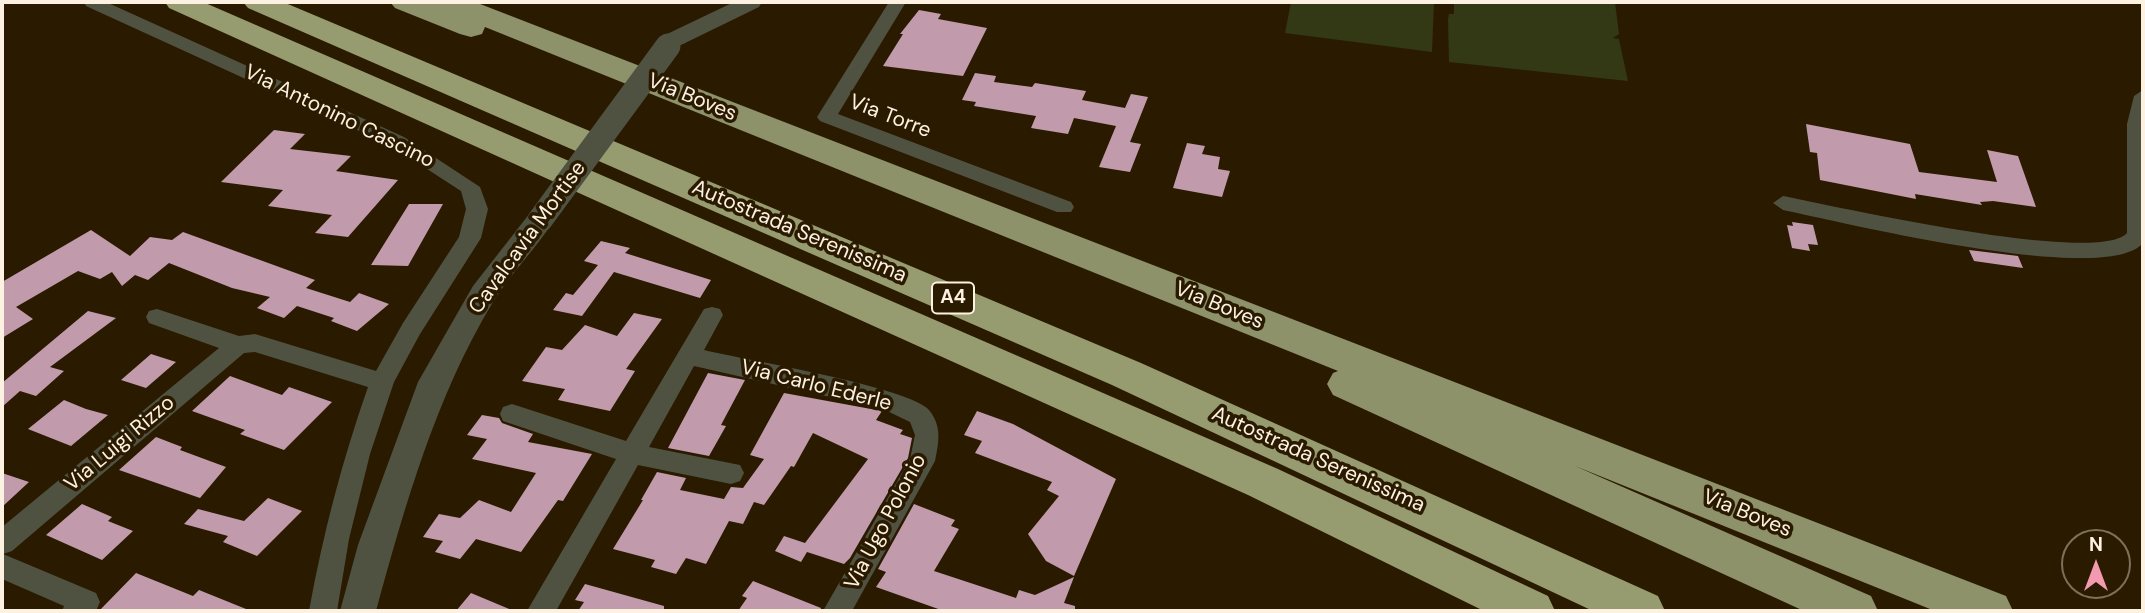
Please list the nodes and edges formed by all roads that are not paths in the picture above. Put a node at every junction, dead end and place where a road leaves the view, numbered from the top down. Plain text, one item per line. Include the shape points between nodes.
1 (92, 2) edge
2 (179, 2) edge
3 (258, 2) edge
4 (405, 2) edge
5 (449, 2) edge
6 (751, 2) edge
7 (897, 2) edge
8 (695, 5) dead end
9 (670, 43) junction
10 (2143, 96) edge
11 (1783, 203) dead end
12 (1064, 207) dead end
13 (712, 315) dead end
14 (158, 317) dead end
15 (238, 345) junction
16 (689, 356) junction
17 (382, 382) junction
18 (512, 414) dead end
19 (928, 435) joint
20 (633, 454) junction
21 (731, 473) dead end
22 (2, 544) edge
23 (2, 566) edge
24 (842, 610) edge
25 (76, 611) edge
26 (323, 611) edge
27 (358, 611) edge
28 (541, 611) edge
29 (1531, 611) edge
30 (1641, 611) edge
31 (1854, 611) edge
32 (1989, 611) edge

1 - 17 street, Via Antonino Cascino via 397,141 470,187 477,209 470,238
2 - 29 highway, Autostrada Serenissima / A4 via 1179,444
3 - 30 highway, Autostrada Serenissima / A4 via 996,317 1248,428
4 - 31 highway, Via Boves via 1289,359
5 - 32 highway, Via Boves
6 - 9 street, Cavalcavia Mortise
7 - 12 street, Via Torre via 827,117
8 - 9 street, Cavalcavia Mortise
9 - 27 street, Cavalcavia Mortise, bridge via 483,294 434,382 376,545
10 - 11 street via 2137,124 2138,235 2119,248 2091,251 1987,243
13 - 16 street
14 - 15 street
15 - 17 street via 255,343
15 - 22 street, Via Luigi Rizzo
16 - 19 street, Via Carlo Ederle via 888,401 919,415
16 - 20 street
17 - 26 street, Via Antonino Cascino via 357,454
18 - 20 street
19 - 24 street, Via Ugo Polonio via 922,461
20 - 21 street
20 - 28 street
23 - 25 street via 86,602

